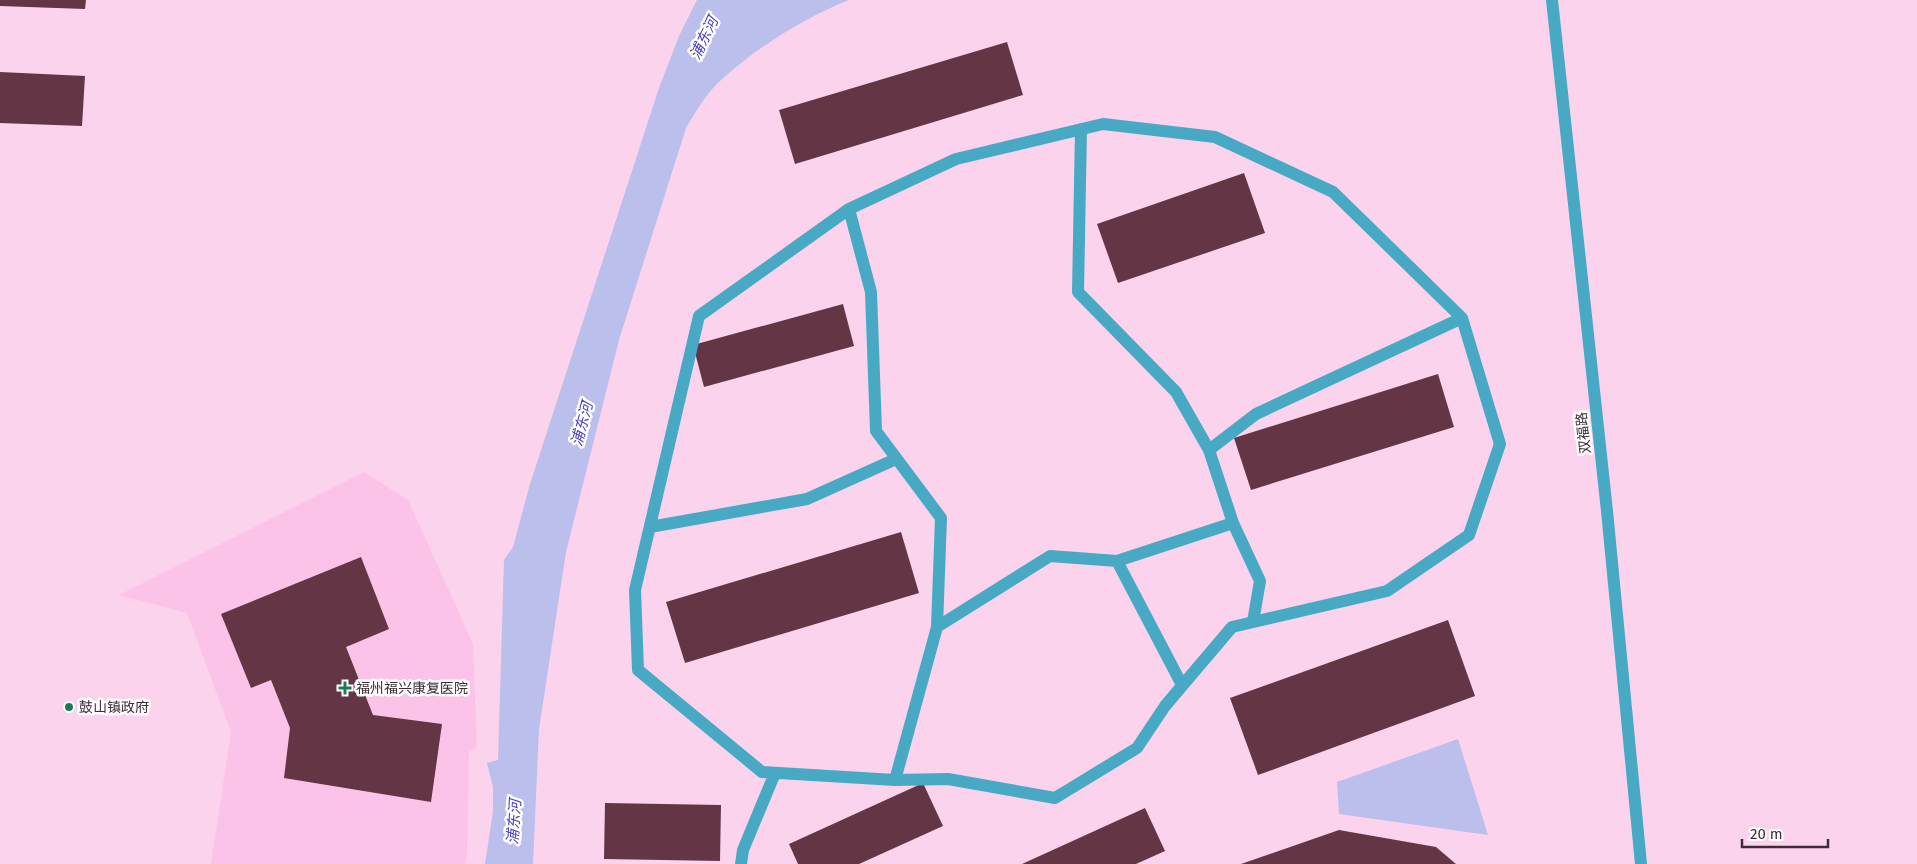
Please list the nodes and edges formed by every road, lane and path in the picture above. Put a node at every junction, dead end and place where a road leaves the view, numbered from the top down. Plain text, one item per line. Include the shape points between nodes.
1 (1552, 0) edge
2 (1081, 129) junction
3 (849, 209) junction
4 (1462, 318) junction
5 (1209, 450) junction
6 (896, 459) junction
7 (1233, 523) junction
8 (650, 528) junction
9 (1117, 561) junction
10 (1253, 622) junction
11 (936, 627) junction
12 (1182, 685) junction
13 (775, 773) junction
14 (895, 780) junction
15 (741, 864) edge
16 (1641, 864) edge

1 - 16 street, 双福路
2 - 3 street via 956,160
2 - 4 street via 1103,124 1215,137 1333,192
2 - 5 street via 1078,292 1176,392
3 - 6 street via 871,292 876,431
3 - 8 street via 699,316
4 - 5 street via 1256,414
4 - 10 street via 1500,444 1469,535 1387,591
5 - 7 street
6 - 8 street via 807,499
6 - 11 street via 941,518
7 - 9 street
7 - 10 street via 1260,581
8 - 13 street via 635,590 638,670 762,772
9 - 11 street via 1050,556
9 - 12 street
10 - 12 street via 1232,627
11 - 14 street
12 - 14 street via 1138,748 1055,798 948,779
13 - 14 street
13 - 15 street via 742,850

